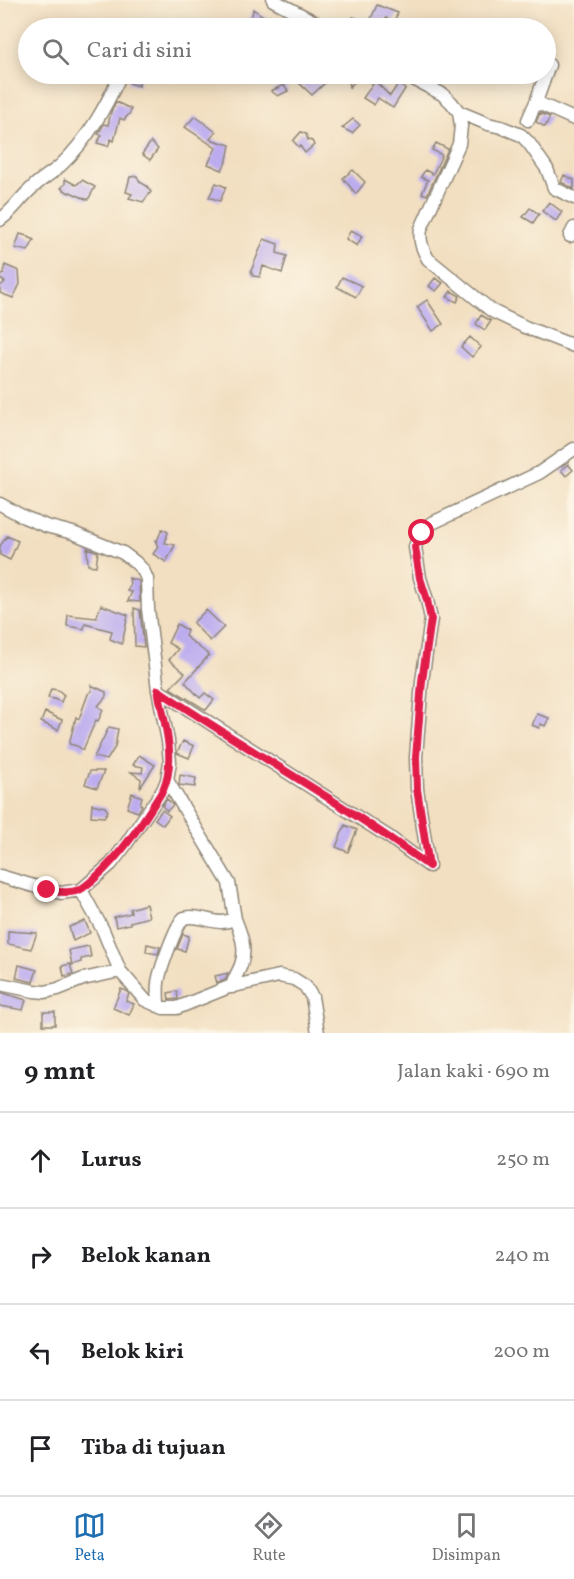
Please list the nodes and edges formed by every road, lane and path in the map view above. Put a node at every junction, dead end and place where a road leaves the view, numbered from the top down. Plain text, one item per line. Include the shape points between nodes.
1 (273, 0) edge
2 (307, 18) edge
3 (116, 84) edge
4 (423, 84) edge
5 (542, 84) edge
6 (536, 102) junction
7 (459, 112) junction
8 (574, 119) edge
9 (528, 120) dead end
10 (574, 198) edge
11 (0, 220) edge
12 (574, 346) edge
13 (574, 449) edge
14 (0, 504) edge
15 (158, 690) junction
16 (167, 780) junction
17 (0, 876) edge
18 (81, 890) junction
19 (235, 919) junction
20 (120, 971) junction
21 (0, 984) edge
22 (232, 987) junction
23 (158, 1006) junction
24 (318, 1033) edge

1 - 2 street
3 - 11 street via 77,148
4 - 7 street via 442,94
5 - 6 street
6 - 8 street
6 - 9 street
7 - 10 street via 521,135 547,169 554,188
7 - 12 street via 459,144 421,229 422,249 428,259 492,311
13 - 15 street via 539,473 430,524 417,541 420,578 431,619 416,757 429,866
14 - 15 street via 31,520 123,554 143,570
15 - 16 street via 168,741
16 - 18 street via 111,864
16 - 19 street via 229,883
17 - 18 street via 60,893
18 - 20 street
19 - 22 street via 244,951
19 - 23 street via 220,922 189,917 180,921 159,975
20 - 21 street via 45,992
20 - 23 street via 145,1000
22 - 23 street via 177,1008
22 - 24 street via 279,976 294,979 312,997

